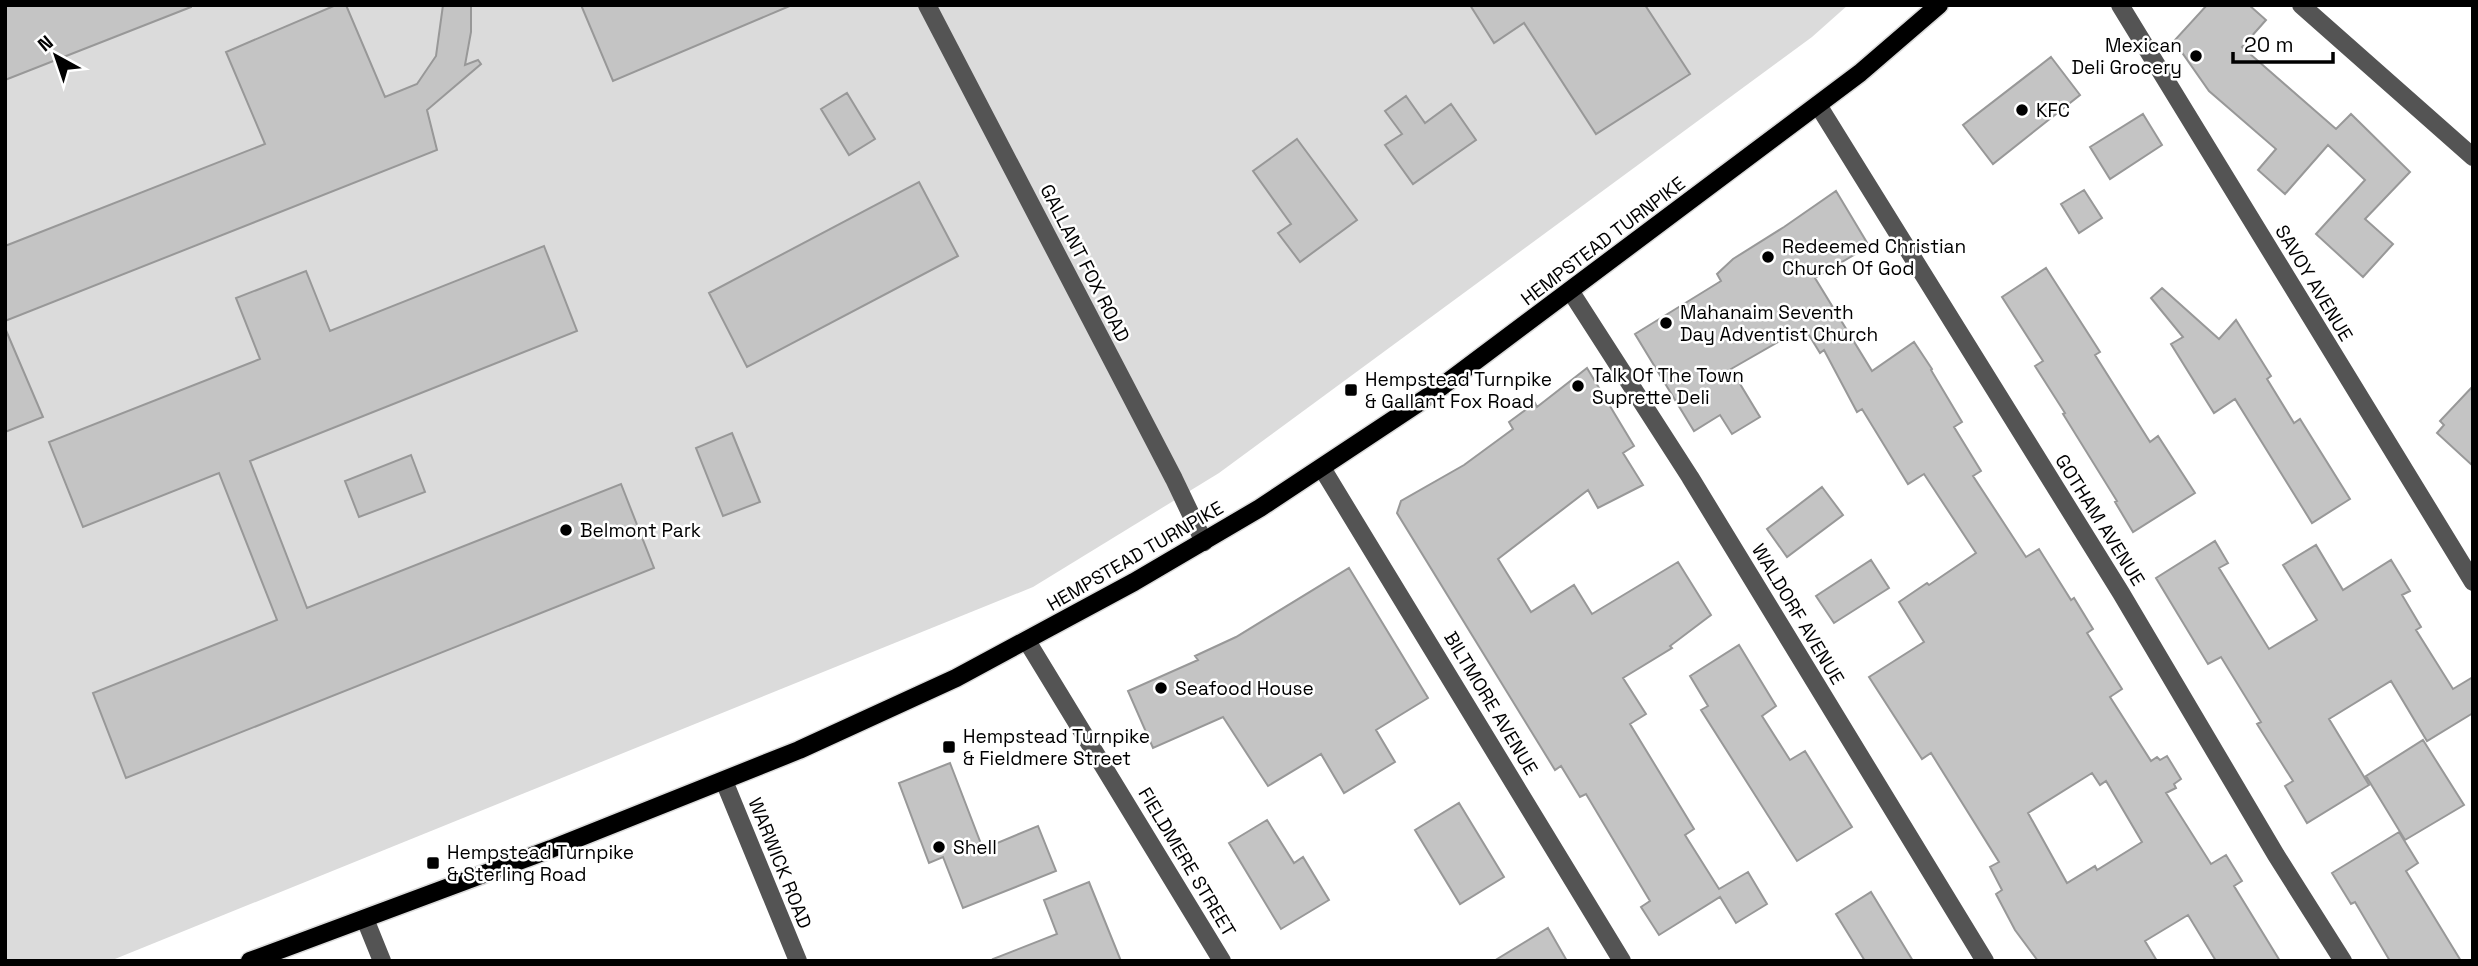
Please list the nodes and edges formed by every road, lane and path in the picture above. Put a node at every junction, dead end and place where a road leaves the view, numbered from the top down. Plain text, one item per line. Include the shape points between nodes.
1 (927, 5) edge
2 (1939, 5) edge
3 (2120, 5) edge
4 (2301, 5) edge
5 (1818, 105) junction
6 (2473, 158) edge
7 (1571, 292) junction
8 (1322, 468) junction
9 (1204, 541) junction
10 (2473, 582) edge
11 (1027, 641) junction
12 (724, 781) junction
13 (365, 919) junction
14 (250, 961) edge
15 (382, 961) edge
16 (798, 961) edge
17 (1223, 961) edge
18 (1622, 961) edge
19 (1985, 961) edge
20 (2343, 961) edge

1 - 9 street, GALLANT FOX ROAD
2 - 5 main road, HEMPSTEAD TURNPIKE
3 - 10 street, SAVOY AVENUE
4 - 6 street
5 - 7 main road, HEMPSTEAD TURNPIKE
5 - 20 street, GOTHAM AVENUE
7 - 8 main road, HEMPSTEAD TURNPIKE
7 - 19 street, WALDORF AVENUE via 1690,477
8 - 9 main road, HEMPSTEAD TURNPIKE
8 - 18 street, BILTMORE AVENUE
9 - 11 main road, HEMPSTEAD TURNPIKE
11 - 12 main road, HEMPSTEAD TURNPIKE via 887,710
11 - 17 street, FIELDMERE STREET
12 - 13 main road, HEMPSTEAD TURNPIKE
12 - 16 street, WARWICK ROAD
13 - 14 main road, HEMPSTEAD TURNPIKE
13 - 15 street

